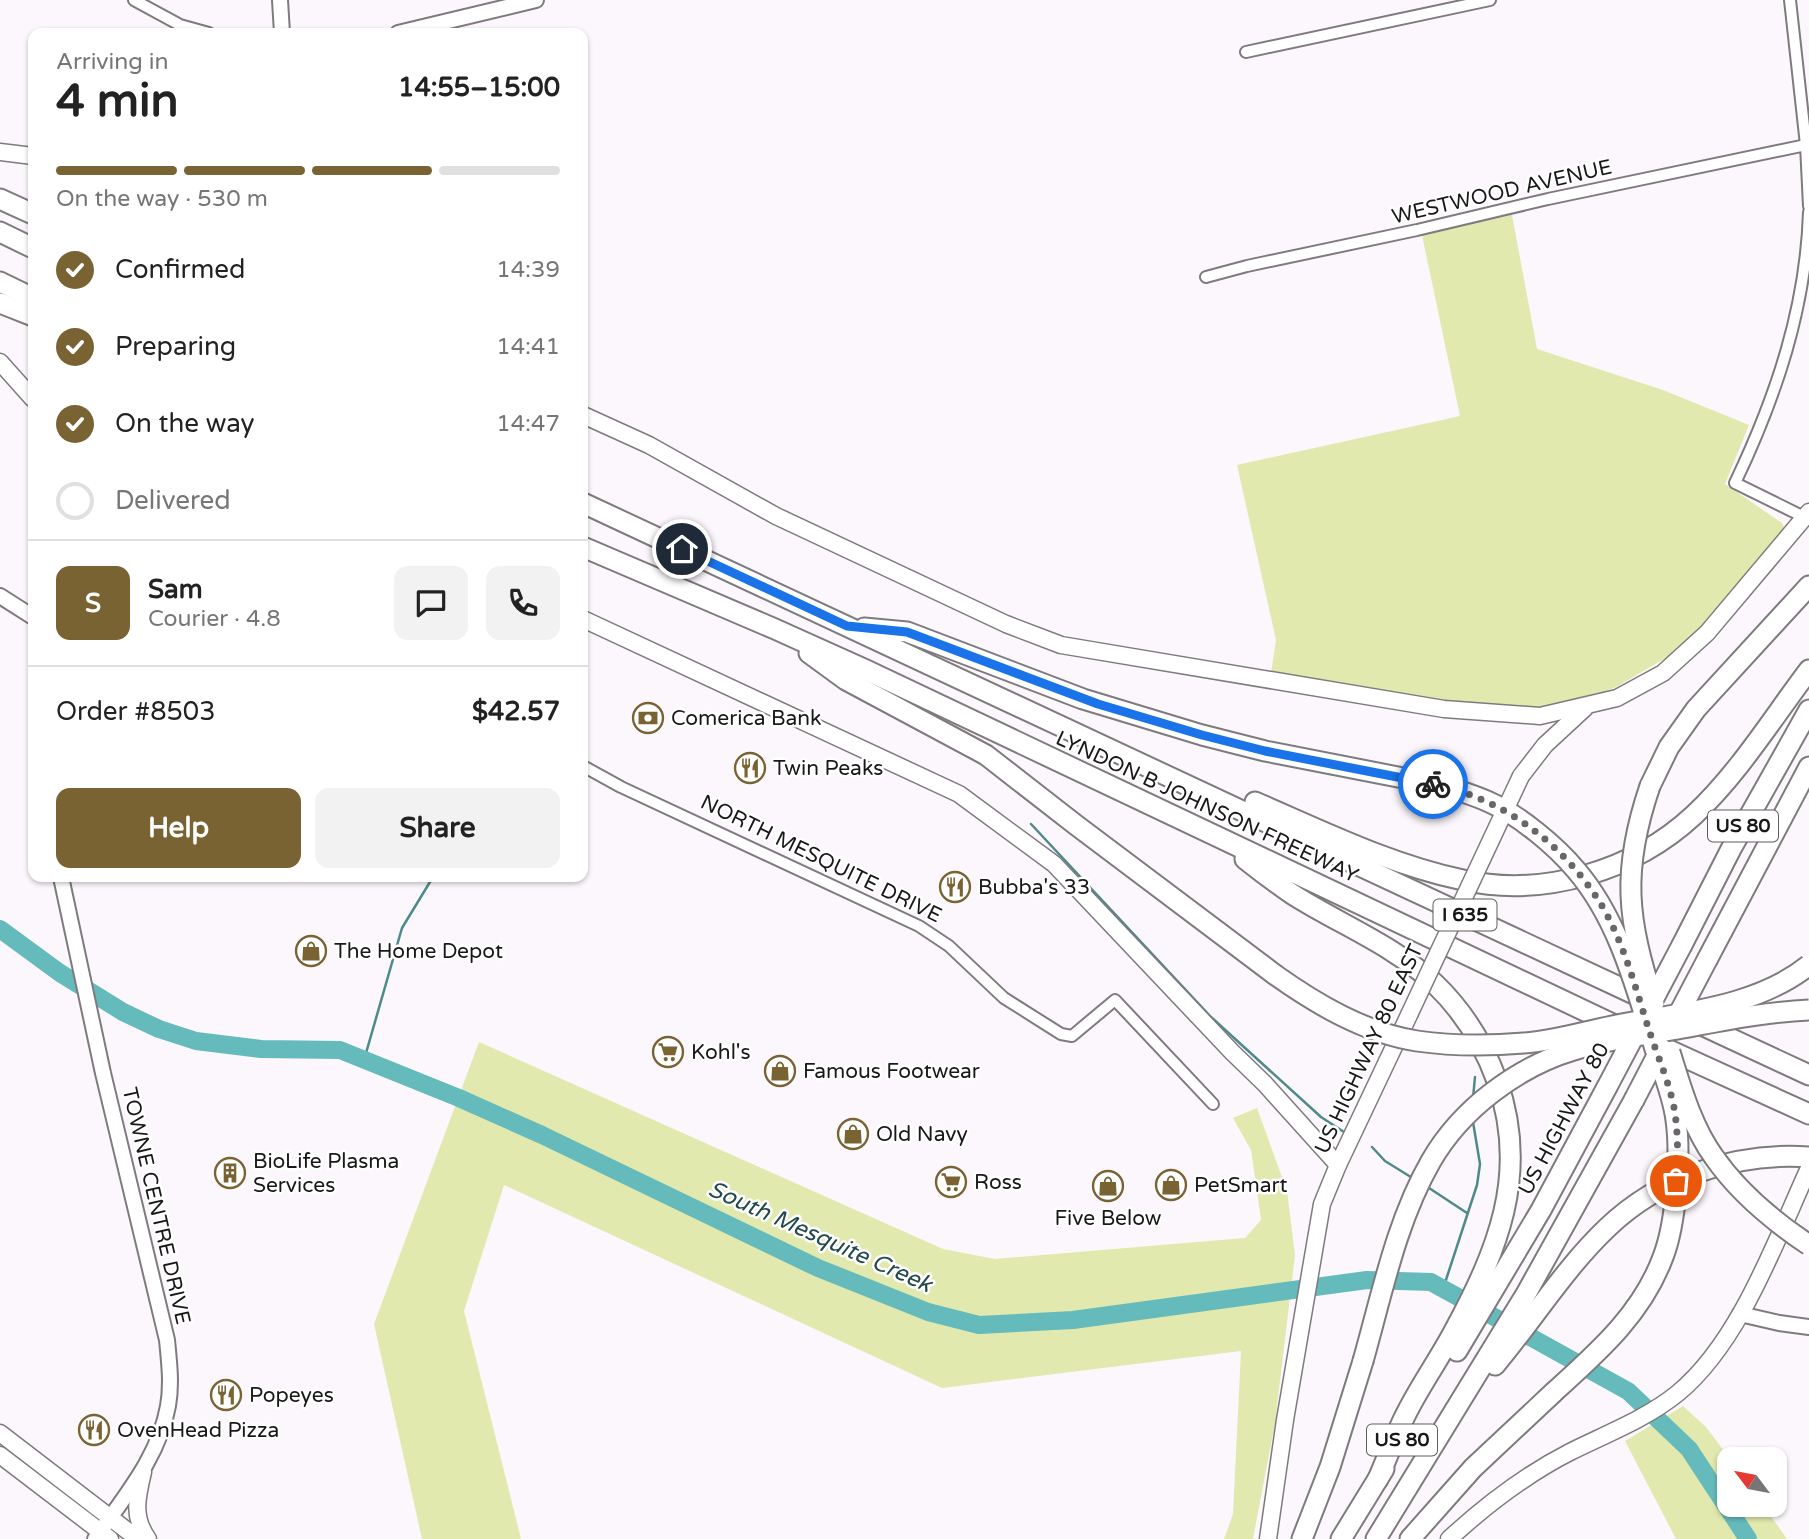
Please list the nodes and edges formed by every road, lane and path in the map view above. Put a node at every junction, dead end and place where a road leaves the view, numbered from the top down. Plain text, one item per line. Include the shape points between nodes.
1 (134, 0) edge
2 (280, 0) edge
3 (536, 0) edge
4 (1490, 0) edge
5 (1790, 0) edge
6 (503, 4) edge
7 (193, 28) edge
8 (282, 28) edge
9 (416, 28) edge
10 (1246, 52) dead end
11 (1807, 145) junction
12 (0, 152) edge
13 (28, 155) edge
14 (0, 199) edge
15 (1809, 206) edge
16 (28, 212) edge
17 (1809, 212) edge
18 (0, 232) edge
19 (28, 246) edge
20 (1206, 277) dead end
21 (0, 282) edge
22 (28, 296) edge
23 (0, 303) edge
24 (28, 314) edge
25 (0, 362) edge
26 (28, 393) edge
27 (588, 417) edge
28 (588, 505) edge
29 (1807, 515) edge
30 (588, 549) edge
31 (1809, 586) edge
32 (0, 596) edge
33 (28, 614) edge
34 (588, 621) edge
35 (847, 626) junction
36 (775, 629) junction
37 (1809, 670) edge
38 (1586, 706) junction
39 (1809, 710) edge
40 (1121, 754) junction
41 (1809, 767) edge
42 (588, 769) edge
43 (1204, 830) junction
44 (61, 882) edge
45 (1809, 965) edge
46 (1809, 1010) edge
47 (1809, 1075) edge
48 (1213, 1104) dead end
49 (1809, 1114) edge
50 (1809, 1157) edge
51 (1338, 1165) junction
52 (1809, 1168) edge
53 (1809, 1245) edge
54 (1490, 1279) junction
55 (1740, 1314) junction
56 (1809, 1326) edge
57 (1494, 1359) junction
58 (0, 1433) edge
59 (0, 1455) edge
60 (143, 1472) junction
61 (111, 1518) junction
62 (101, 1536) edge
63 (138, 1539) edge
64 (148, 1539) edge
65 (1268, 1539) edge
66 (1303, 1539) edge
67 (1340, 1539) edge
68 (1376, 1539) edge
69 (1410, 1539) edge
70 (1449, 1539) edge

1 - 7 street
2 - 8 street
3 - 6 street
4 - 10 street
5 - 11 street
6 - 9 street
11 - 15 street
11 - 20 street, WESTWOOD AVENUE
12 - 13 main road
14 - 16 highway
17 - 29 street via 1796,319 1778,378 1735,483
18 - 19 highway
21 - 22 highway
23 - 24 highway
25 - 26 main road
27 - 38 main road via 649,445 776,516 1006,624 1061,645 1444,709 1539,716
28 - 35 highway, LYNDON B JOHNSON FREEWAY / I 635
29 - 38 main road, US HIGHWAY 80 EAST via 1684,657 1641,687
30 - 36 highway, LYNDON B JOHNSON FREEWAY / I 635
31 - 53 highway, bridge via 1680,729 1659,764 1634,842 1630,885 1633,929 1643,968 1695,1125 1713,1156 1750,1199
32 - 33 street
34 - 51 main road via 960,794 1054,864
35 - 40 highway, LYNDON B JOHNSON FREEWAY / I 635
35 - 69 highway, bridge via 907,632 1103,706 1202,735 1449,788 1491,803 1544,837 1600,902 1639,997 1676,1119 1678,1161 1665,1254 1654,1281 1612,1338 1473,1468
36 - 43 highway, LYNDON B JOHNSON FREEWAY / I 635
36 - 45 highway, bridge via 846,680 986,755 1274,974 1356,1023 1416,1041 1525,1043 1728,1003
37 - 40 highway via 1712,797 1674,832 1597,872 1537,884 1487,884 1432,872
38 - 51 main road, US HIGHWAY 80 EAST, bridge via 1545,745 1521,776
39 - 54 highway, US HIGHWAY 80 / US 80, bridge via 1541,1210
40 - 47 highway, LYNDON B JOHNSON FREEWAY / I 635
41 - 57 highway, US 80, bridge
42 - 48 street, NORTH MESQUITE DRIVE via 919,926 949,946 1004,998 1061,1034 1073,1036 1115,1000
43 - 49 highway, LYNDON B JOHNSON FREEWAY / I 635
43 - 54 highway via 1292,894 1410,963 1448,998 1473,1030 1489,1057 1500,1090 1511,1150 1506,1210
44 - 60 street, TOWNE CENTRE DRIVE via 167,1340 169,1405
46 - 66 highway, bridge via 1756,1014 1573,1050 1514,1077 1470,1113 1432,1159 1415,1192
50 - 57 highway via 1771,1156 1720,1164 1674,1182 1628,1209
51 - 65 main road, US HIGHWAY 80 EAST via 1317,1230
52 - 55 main road
54 - 67 highway, US 80 via 1459,1337 1405,1415 1377,1479
55 - 56 street
55 - 70 main road via 1695,1377 1663,1404 1515,1485
57 - 68 highway, US 80 via 1449,1421
58 - 61 main road
59 - 62 main road
60 - 61 street, TOWNE CENTRE DRIVE
60 - 64 main road via 136,1510
61 - 62 street, TOWNE CENTRE DRIVE
61 - 63 main road

